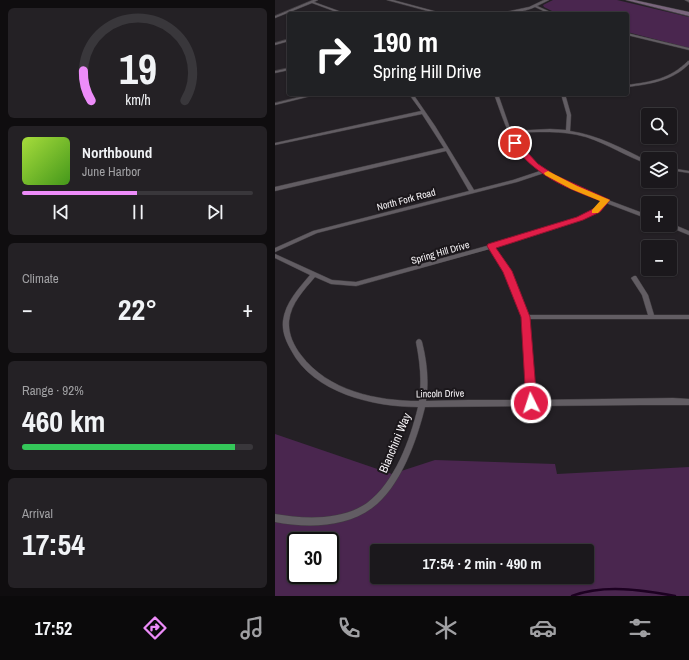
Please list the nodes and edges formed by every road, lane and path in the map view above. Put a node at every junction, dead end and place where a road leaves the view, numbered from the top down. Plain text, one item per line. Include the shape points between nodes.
1 (389, 0) edge
2 (547, 0) edge
3 (628, 0) edge
4 (314, 1) edge
5 (535, 6) junction
6 (287, 12) edge
7 (287, 12) edge
8 (340, 12) edge
9 (435, 12) edge
10 (507, 12) edge
11 (548, 12) edge
12 (689, 14) edge
13 (275, 17) edge
14 (629, 35) edge
15 (287, 41) edge
16 (275, 44) edge
17 (689, 50) edge
18 (689, 62) edge
19 (287, 69) edge
20 (275, 72) edge
21 (629, 86) edge
22 (309, 96) edge
23 (412, 96) edge
24 (497, 96) edge
25 (564, 96) edge
26 (275, 104) edge
27 (424, 112) junction
28 (510, 132) junction
29 (568, 132) junction
30 (275, 144) edge
31 (447, 149) junction
32 (641, 160) edge
33 (677, 170) edge
34 (544, 171) junction
35 (689, 172) edge
36 (275, 189) edge
37 (471, 191) junction
38 (606, 200) junction
39 (641, 214) edge
40 (677, 228) edge
41 (689, 233) edge
42 (491, 246) junction
43 (275, 250) edge
44 (275, 256) edge
45 (313, 275) junction
46 (634, 278) dead end
47 (651, 316) junction
48 (526, 317) junction
49 (689, 317) edge
50 (419, 342) dead end
51 (689, 402) edge
52 (531, 403) junction
53 (422, 404) junction
54 (275, 518) edge

1 - 9 street
2 - 5 street
3 - 12 main road
4 - 6 street
4 - 8 street
5 - 10 street
5 - 11 street
7 - 13 street
14 - 17 street
15 - 16 street
18 - 21 street via 681,71 669,78
19 - 20 street
22 - 26 street
23 - 27 street
24 - 28 street
25 - 29 street via 569,115
27 - 30 street
27 - 31 street
28 - 29 street
28 - 34 street via 524,154
29 - 32 street via 598,140
31 - 36 street
31 - 37 street
33 - 35 street
34 - 37 street, North Fork Road
34 - 38 street via 574,188
37 - 43 street, North Fork Road via 315,232
38 - 39 street
38 - 42 street, Spring Hill Drive via 597,210 580,219
40 - 41 street
42 - 45 street, Spring Hill Drive via 356,284 331,282
42 - 48 street via 507,271
44 - 45 street, Spring Hill Drive
45 - 53 street, Lincoln Drive via 288,310 287,339 295,352 311,370 328,383 362,397 393,403
46 - 47 street via 645,295
47 - 48 street
47 - 49 street
48 - 52 street
50 - 53 street, Bianchini Way via 424,361 425,393
51 - 52 street, Lincoln Drive via 645,400
52 - 53 street, Lincoln Drive
53 - 54 street, Bianchini Way via 419,421 397,472 371,505 348,515 325,520 308,522

